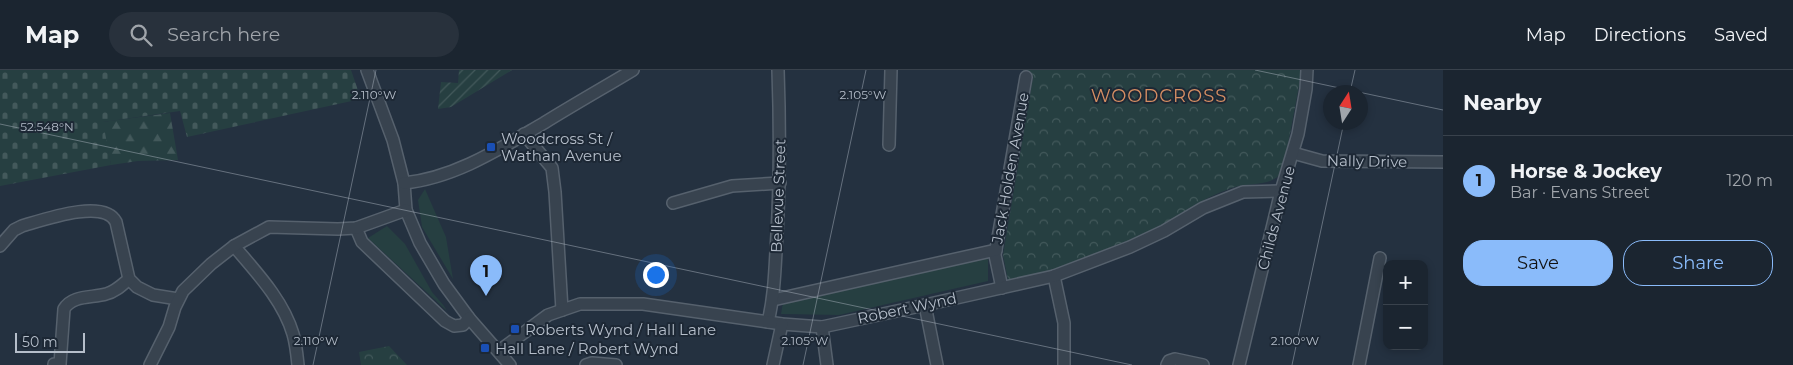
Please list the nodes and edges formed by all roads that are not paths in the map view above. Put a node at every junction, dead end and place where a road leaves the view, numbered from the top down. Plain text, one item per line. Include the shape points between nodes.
1 (368, 70) edge
2 (632, 70) edge
3 (778, 70) edge
4 (891, 70) edge
5 (1307, 70) edge
6 (1026, 77) dead end
7 (524, 134) junction
8 (889, 145) dead end
9 (1293, 153) junction
10 (1443, 162) edge
11 (404, 183) junction
12 (780, 183) junction
13 (1281, 191) junction
14 (673, 204) dead end
15 (406, 210) junction
16 (356, 228) junction
17 (0, 246) edge
18 (234, 246) junction
19 (996, 250) junction
20 (1380, 258) dead end
21 (1054, 276) junction
22 (129, 279) junction
23 (1002, 288) junction
24 (178, 299) junction
25 (773, 300) junction
26 (925, 305) junction
27 (562, 310) junction
28 (469, 318) junction
29 (768, 322) junction
30 (782, 324) junction
31 (822, 326) junction
32 (499, 351) junction
33 (54, 364) edge
34 (150, 365) edge
35 (298, 365) edge
36 (510, 365) edge
37 (586, 365) edge
38 (616, 365) edge
39 (773, 365) edge
40 (827, 365) edge
41 (937, 365) edge
42 (1064, 365) edge
43 (1167, 365) edge
44 (1203, 365) edge
45 (1239, 365) edge
46 (1359, 365) edge

1 - 11 street via 394,140
2 - 7 street
3 - 12 street, Bellevue Street
4 - 8 street
5 - 9 street, Childs Avenue
6 - 19 street, Jack Holden Avenue
7 - 11 street via 481,159 440,175
7 - 27 street via 552,168
9 - 10 street, Nally Drive via 1322,161
9 - 13 street, Childs Avenue
11 - 15 street
12 - 14 street via 732,186
12 - 25 street, Bellevue Street
13 - 21 street, Robert Wynd via 1244,192 1203,208 1130,247
13 - 45 street, Childs Avenue
15 - 16 street
15 - 28 street via 420,243
16 - 18 street via 269,227
16 - 28 street via 362,242 444,321 454,326 464,325
17 - 22 street via 22,226 100,211 116,222
18 - 24 street via 182,291
18 - 35 street via 284,313 293,333
19 - 23 street, Jack Holden Avenue
19 - 25 street
20 - 46 street
21 - 23 street, Robert Wynd
21 - 42 street via 1064,323
22 - 24 street via 153,295
22 - 33 street via 107,294 67,303 60,364
23 - 26 street, Robert Wynd
24 - 34 street via 169,327
25 - 29 street, Bellevue Street
26 - 31 street, Robert Wynd
26 - 41 street
27 - 29 street, Robert Wynd via 580,304 643,304
27 - 32 street, Robert Wynd via 548,315
28 - 32 street
29 - 30 street, Robert Wynd
30 - 31 street, Robert Wynd
30 - 39 street
31 - 40 street
32 - 36 street
37 - 38 street
43 - 44 street via 1176,359

